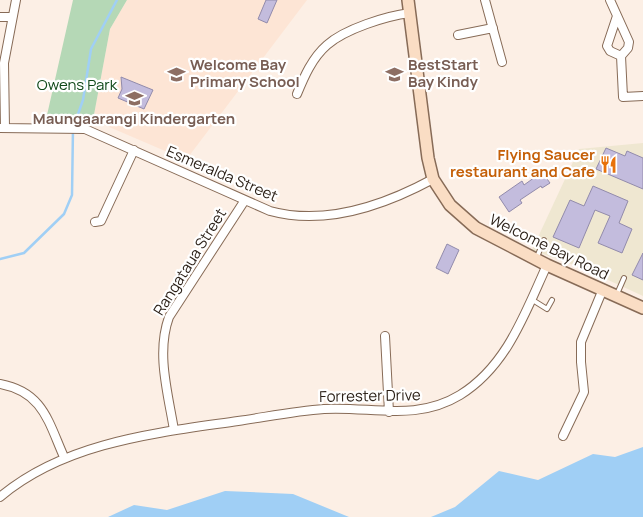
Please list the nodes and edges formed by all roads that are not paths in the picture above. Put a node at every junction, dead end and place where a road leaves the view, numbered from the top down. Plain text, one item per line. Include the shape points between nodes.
1 (16, 0) edge
2 (408, 0) edge
3 (485, 0) edge
4 (610, 0) edge
5 (410, 13) junction
6 (617, 16) junction
7 (0, 17) edge
8 (12, 17) junction
9 (493, 28) junction
10 (458, 36) dead end
11 (621, 56) junction
12 (502, 62) dead end
13 (297, 94) dead end
14 (643, 96) edge
15 (2, 128) edge
16 (134, 150) junction
17 (433, 180) junction
18 (245, 200) junction
19 (95, 222) dead end
20 (544, 240) dead end
21 (535, 260) junction
22 (546, 265) junction
23 (624, 278) dead end
24 (603, 290) junction
25 (616, 296) junction
26 (531, 299) junction
27 (552, 300) dead end
28 (643, 308) edge
29 (385, 336) dead end
30 (0, 384) edge
31 (389, 412) junction
32 (174, 430) junction
33 (563, 436) dead end
34 (64, 457) junction
35 (0, 497) edge

1 - 8 street
2 - 5 main road, Welcome Bay Road
3 - 9 street
4 - 6 street
5 - 13 street via 350,31 327,45 307,70
5 - 17 main road, Welcome Bay Road
6 - 11 street via 629,42
6 - 11 street via 607,46
7 - 8 street
8 - 15 street via 4,63
9 - 10 street
9 - 12 street
11 - 14 street via 623,97
15 - 16 street, Esmeralda Street via 85,130
16 - 18 street, Esmeralda Street
16 - 19 street via 101,222
17 - 18 street, Esmeralda Street via 389,201 326,214 284,215
17 - 21 main road, Welcome Bay Road via 450,205 476,228
18 - 32 street, Rangataua Street via 169,317 163,334 162,354
20 - 21 lane
21 - 22 main road, Welcome Bay Road
22 - 24 main road, Welcome Bay Road
22 - 26 street, Forrester Drive
23 - 25 lane
24 - 25 main road, Welcome Bay Road
24 - 33 street via 581,342 584,392
25 - 28 main road, Welcome Bay Road
26 - 27 lane via 547,309
26 - 31 street, Forrester Drive via 502,356 481,379 441,404 419,411
29 - 31 street
30 - 34 street via 14,386 29,394 41,406
31 - 32 street, Forrester Drive via 324,409
32 - 34 street, Forrester Drive
34 - 35 street, Forrester Drive via 26,477

